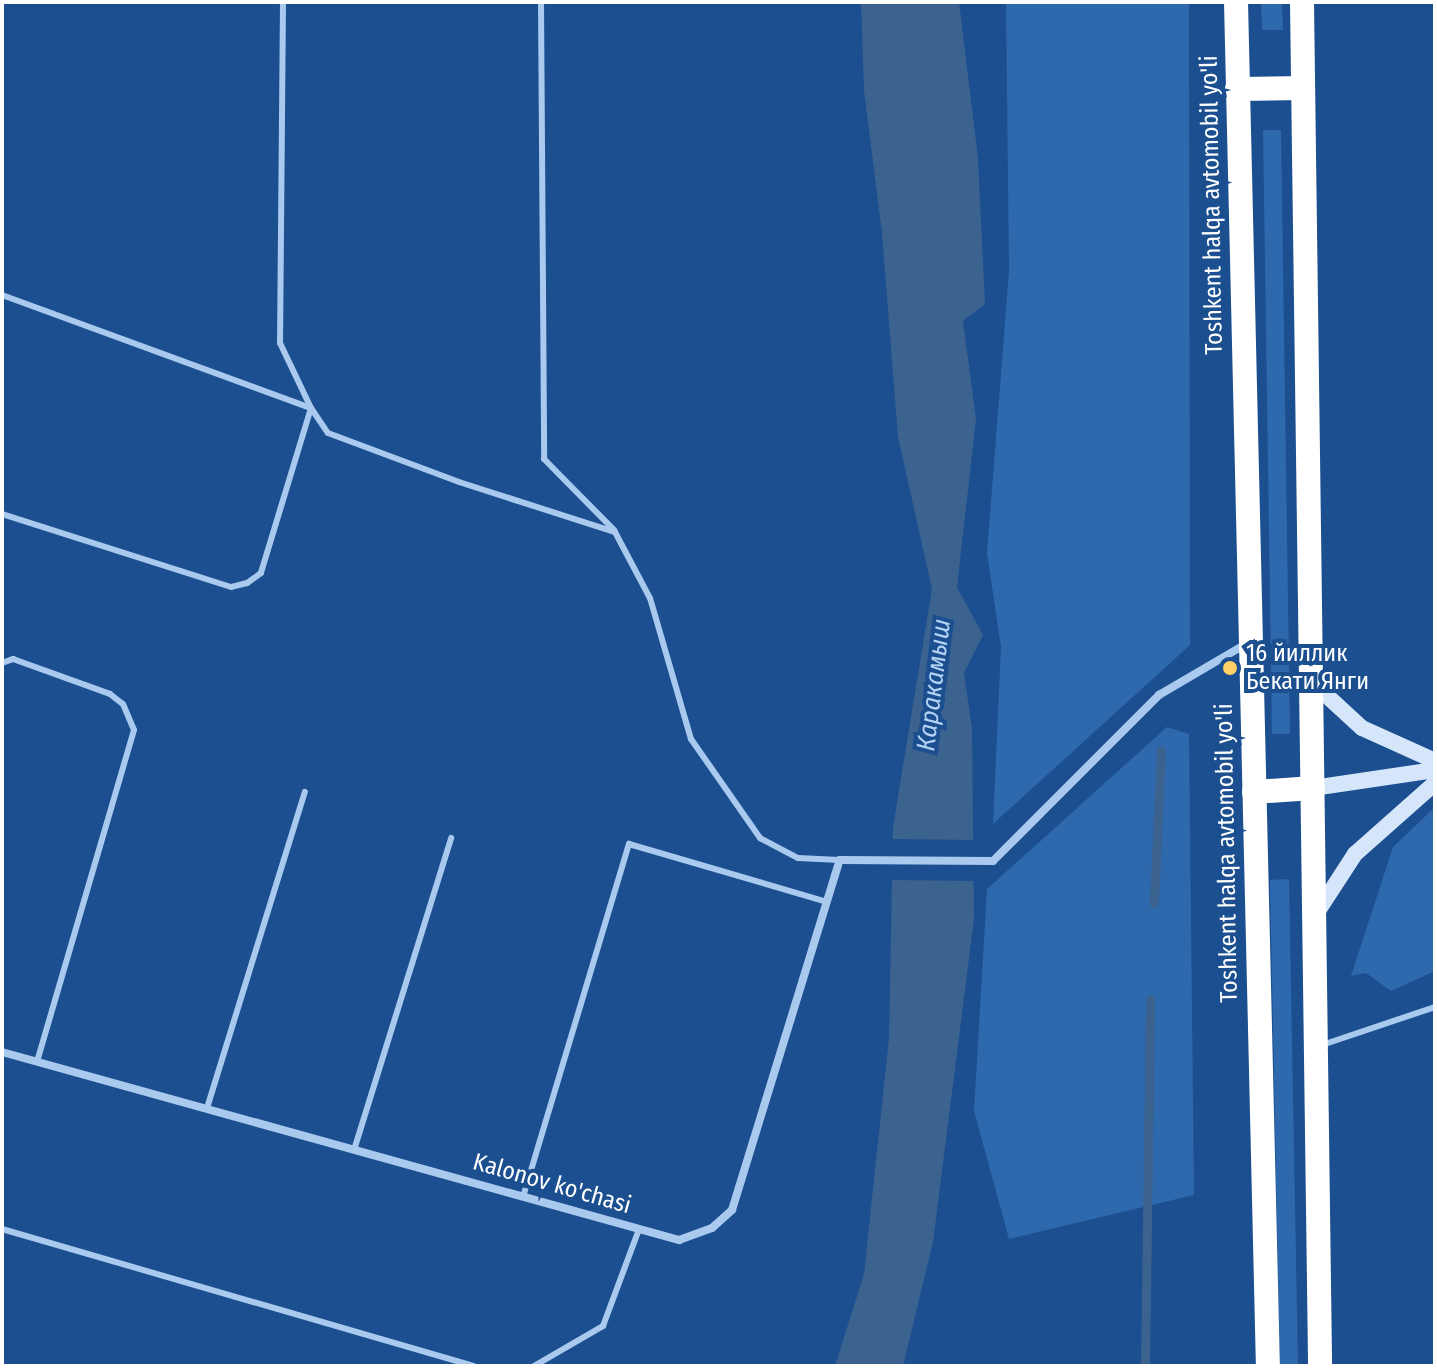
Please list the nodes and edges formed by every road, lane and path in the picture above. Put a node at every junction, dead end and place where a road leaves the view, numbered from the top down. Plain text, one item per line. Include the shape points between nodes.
1 (283, 2) edge
2 (541, 2) edge
3 (1236, 2) edge
4 (1302, 2) edge
5 (1303, 88) junction
6 (1237, 89) junction
7 (2, 295) edge
8 (311, 408) junction
9 (2, 514) edge
10 (615, 532) junction
11 (1250, 642) junction
12 (2, 663) edge
13 (1312, 682) junction
14 (1435, 761) edge
15 (1435, 770) edge
16 (1435, 783) edge
17 (1313, 788) junction
18 (305, 792) dead end
19 (1254, 792) junction
20 (451, 838) dead end
21 (840, 860) junction
22 (827, 902) junction
23 (1315, 915) junction
24 (1435, 1007) edge
25 (1315, 1047) junction
26 (2, 1052) edge
27 (37, 1061) junction
28 (207, 1108) junction
29 (354, 1150) junction
30 (523, 1197) junction
31 (2, 1229) edge
32 (639, 1229) junction
33 (474, 1366) edge
34 (534, 1366) edge
35 (1268, 1366) edge
36 (1320, 1366) edge

1 - 8 lane via 280,343
2 - 10 lane via 544,459
3 - 6 highway, Toshkent halqa avtomobil yo'li
4 - 5 highway
5 - 6 highway
5 - 13 highway
6 - 11 highway, Toshkent halqa avtomobil yo'li
7 - 8 lane
8 - 9 lane via 261,573 247,583 231,587
8 - 10 lane via 328,433
10 - 21 lane via 650,598 691,739 760,838 798,858
11 - 19 highway, Toshkent halqa avtomobil yo'li
11 - 21 street via 1159,695 993,861
12 - 27 lane via 13,659 110,694 123,704 134,730
13 - 14 street via 1362,728
13 - 17 highway
15 - 17 street
16 - 23 street via 1355,854
17 - 19 highway
17 - 23 highway
18 - 28 lane
19 - 35 highway, Toshkent halqa avtomobil yo'li
20 - 29 lane
21 - 22 street, Kalonov ko'chasi
22 - 30 lane via 629,844
22 - 32 street, Kalonov ko'chasi via 732,1210 712,1228 679,1240
23 - 25 highway
24 - 25 lane
25 - 36 highway
26 - 27 street, Kalonov ko'chasi
27 - 28 street, Kalonov ko'chasi
28 - 29 street, Kalonov ko'chasi
29 - 30 street, Kalonov ko'chasi
30 - 32 street, Kalonov ko'chasi
31 - 33 lane
32 - 34 lane via 603,1326

